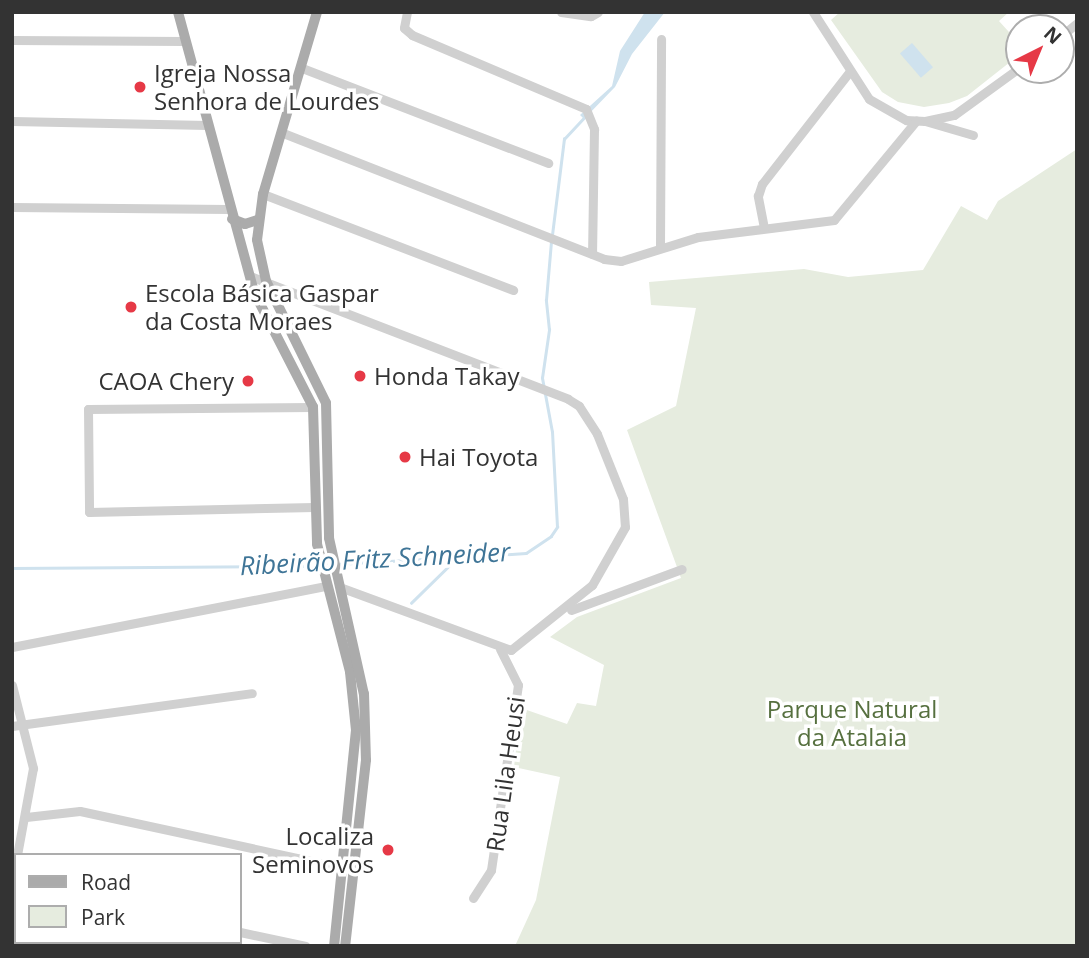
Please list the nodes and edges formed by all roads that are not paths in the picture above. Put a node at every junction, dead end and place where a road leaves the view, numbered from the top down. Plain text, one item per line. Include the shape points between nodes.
1 (178, 12) edge
2 (317, 12) edge
3 (407, 12) edge
4 (561, 12) edge
5 (598, 12) edge
6 (813, 12) edge
7 (661, 39) dead end
8 (12, 40) edge
9 (185, 41) junction
10 (302, 68) junction
11 (850, 71) junction
12 (1005, 78) edge
13 (12, 121) edge
14 (921, 121) junction
15 (207, 125) junction
16 (283, 133) junction
17 (973, 135) dead end
18 (548, 163) dead end
19 (263, 194) junction
20 (12, 207) edge
21 (231, 214) junction
22 (257, 220) junction
23 (764, 228) junction
24 (660, 247) junction
25 (592, 254) junction
26 (250, 276) junction
27 (266, 281) junction
28 (513, 290) dead end
29 (313, 407) junction
30 (314, 507) junction
31 (682, 569) dead end
32 (325, 582) junction
33 (340, 587) junction
34 (563, 613) junction
35 (12, 647) edge
36 (500, 649) junction
37 (12, 685) edge
38 (252, 694) dead end
39 (26, 725) junction
40 (12, 726) edge
41 (26, 817) junction
42 (17, 853) edge
43 (343, 868) junction
44 (473, 898) dead end
45 (242, 932) edge
46 (306, 946) edge
47 (334, 946) edge
48 (345, 946) edge

1 - 9 main road
2 - 10 main road
3 - 25 street via 406,31 586,109 592,118
4 - 5 street via 592,16
6 - 11 street
7 - 24 street
8 - 9 street
9 - 15 main road
10 - 16 main road
10 - 18 street
11 - 14 street via 876,105
11 - 23 street via 762,184 758,196
12 - 14 street via 964,109
13 - 15 street
14 - 17 street
14 - 23 street via 840,217
15 - 21 main road
16 - 19 main road
16 - 25 street
19 - 22 main road
19 - 28 street
20 - 21 street
21 - 22 main road via 245,224
21 - 26 main road
22 - 27 main road
23 - 24 street
24 - 25 street via 621,261
26 - 27 street
26 - 29 main road
27 - 33 main road via 326,403 331,555
27 - 34 street via 568,399 587,417 627,514 611,556 592,585
29 - 30 main road
29 - 30 street via 88,409 89,512
30 - 32 main road
31 - 34 street
32 - 35 street
32 - 43 main road via 350,672 356,730
33 - 36 street
33 - 48 main road via 357,653 367,736
34 - 36 street via 515,648
36 - 44 street, Rua Lila Heusi via 518,685 491,870
37 - 39 street
38 - 39 street
39 - 40 street
39 - 41 street via 33,768
41 - 42 street
41 - 43 street via 80,811
43 - 47 main road
45 - 46 street

